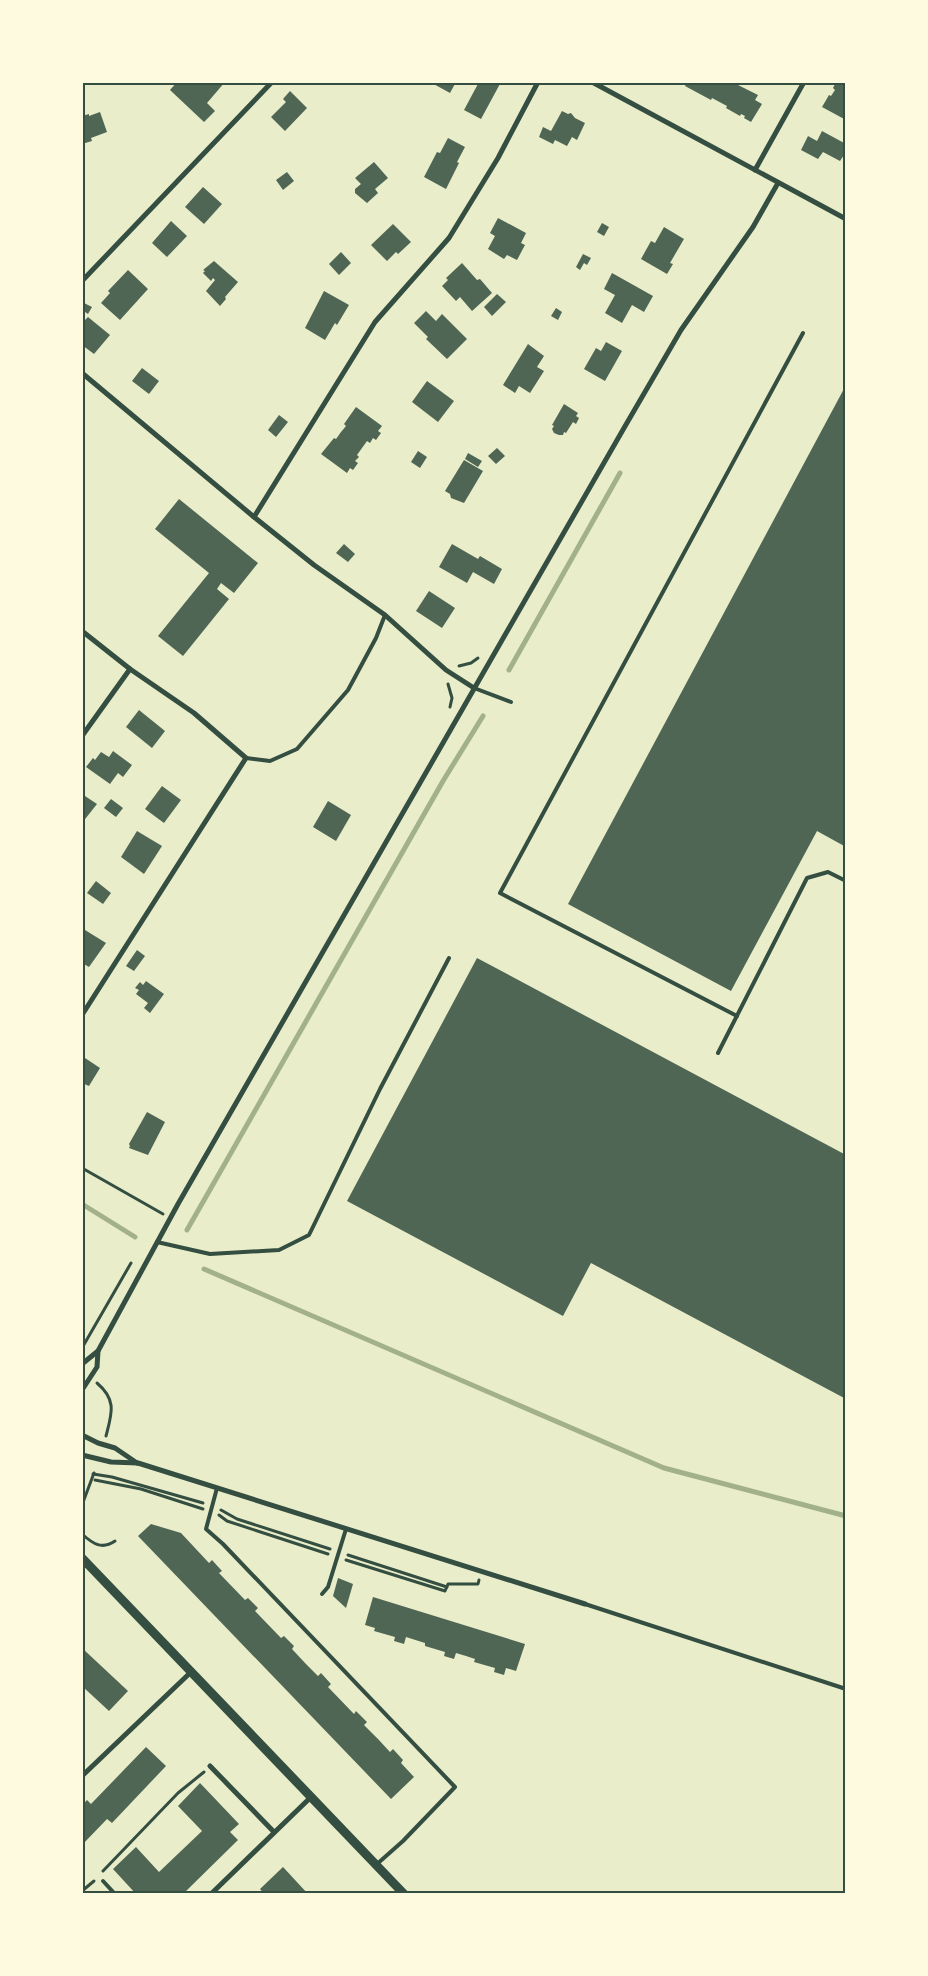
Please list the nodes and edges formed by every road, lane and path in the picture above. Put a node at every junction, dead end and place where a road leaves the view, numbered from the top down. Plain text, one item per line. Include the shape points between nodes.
1 (272, 82) edge
2 (538, 82) edge
3 (592, 82) edge
4 (804, 82) edge
5 (755, 170) junction
6 (778, 183) junction
7 (846, 219) edge
8 (82, 281) edge
9 (803, 334) dead end
10 (82, 373) edge
11 (254, 517) junction
12 (386, 615) junction
13 (82, 631) edge
14 (482, 654) dead end
15 (459, 665) dead end
16 (130, 669) junction
17 (474, 688) junction
18 (511, 702) dead end
19 (82, 736) edge
20 (246, 758) junction
21 (846, 881) edge
22 (450, 958) dead end
23 (82, 1015) edge
24 (737, 1016) junction
25 (718, 1053) dead end
26 (82, 1168) edge
27 (170, 1218) junction
28 (157, 1242) junction
29 (98, 1351) junction
30 (82, 1364) edge
31 (96, 1382) dead end
32 (82, 1390) edge
33 (82, 1435) edge
34 (104, 1439) dead end
35 (82, 1455) edge
36 (138, 1463) junction
37 (96, 1465) dead end
38 (93, 1474) junction
39 (95, 1480) dead end
40 (217, 1488) junction
41 (206, 1504) dead end
42 (82, 1505) edge
43 (204, 1509) dead end
44 (346, 1529) junction
45 (82, 1534) edge
46 (115, 1541) dead end
47 (82, 1558) edge
48 (481, 1572) junction
49 (445, 1591) dead end
50 (322, 1594) dead end
51 (585, 1604) joint
52 (191, 1672) junction
53 (846, 1689) edge
54 (210, 1766) joint
55 (82, 1776) edge
56 (311, 1798) junction
57 (274, 1832) junction
58 (375, 1866) junction
59 (102, 1881) dead end
60 (82, 1891) edge
61 (115, 1894) edge
62 (211, 1894) edge
63 (404, 1894) edge

1 - 8 street
2 - 11 street via 498,158 449,238 375,322
3 - 5 street
4 - 5 street
5 - 6 street
6 - 7 street
6 - 17 street via 753,227 681,330
9 - 24 lane via 500,893
10 - 11 street
11 - 12 street via 314,565
12 - 17 street via 446,670
12 - 20 lane via 348,690 297,749 270,761
13 - 16 street
14 - 15 path via 471,663
16 - 19 street
16 - 20 street via 194,713
17 - 18 lane
17 - 27 street
20 - 23 street
21 - 24 lane via 828,872 807,878
22 - 28 lane via 308,1235 279,1250 210,1254
24 - 25 lane
26 - 27 path
27 - 28 street
28 - 29 street
29 - 30 street
29 - 32 street via 97,1367
31 - 34 path via 112,1404
33 - 36 street via 115,1448
35 - 36 street via 111,1462
36 - 40 street
37 - 38 path
38 - 41 path
38 - 42 path
39 - 43 path via 141,1489
40 - 44 street
40 - 58 lane via 206,1529 455,1786
44 - 48 street
44 - 50 lane via 328,1587
45 - 46 path via 92,1544 108,1546
47 - 52 street
48 - 49 path via 478,1584 448,1584
48 - 51 street
51 - 53 lane
52 - 55 street
52 - 56 street
54 - 57 street
54 - 60 path via 178,1793
56 - 57 street
56 - 58 street
57 - 62 street
58 - 63 street
59 - 61 lane

